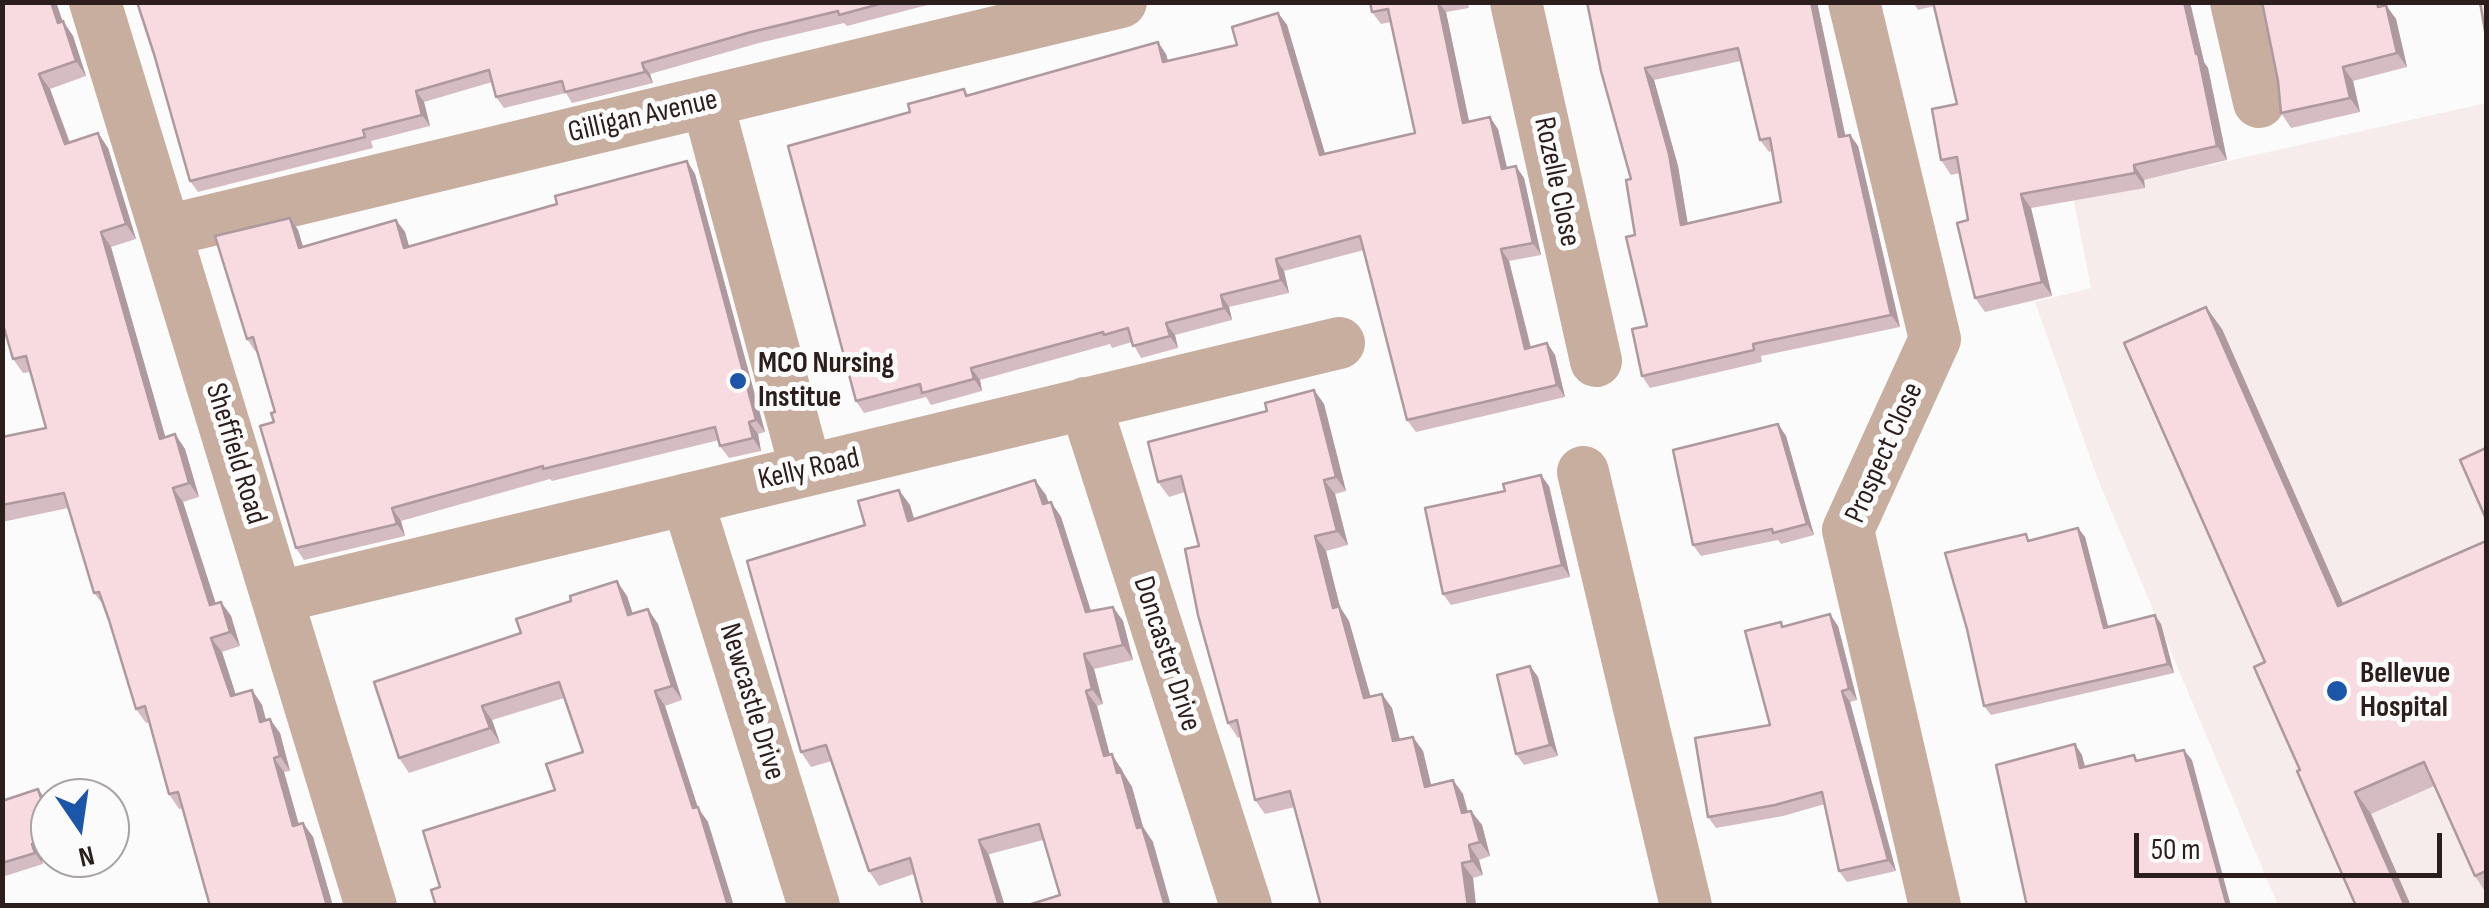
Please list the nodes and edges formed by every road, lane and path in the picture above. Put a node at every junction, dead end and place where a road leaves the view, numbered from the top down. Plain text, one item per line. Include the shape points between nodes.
1 (94, 2) edge
2 (1121, 2) edge
3 (1516, 2) edge
4 (1854, 2) edge
5 (2236, 2) edge
6 (984, 18) edge
7 (708, 101) junction
8 (2259, 102) dead end
9 (166, 231) junction
10 (1339, 342) dead end
11 (1596, 361) dead end
12 (1085, 403) junction
13 (806, 470) junction
14 (1583, 472) dead end
15 (687, 498) junction
16 (279, 597) junction
17 (371, 906) edge
18 (814, 906) edge
19 (1246, 906) edge
20 (1686, 906) edge
21 (1934, 906) edge

1 - 9 street, Sheffield Road
2 - 6 street, Gilligan Avenue
3 - 11 street, Rozelle Close
4 - 21 street, Prospect Close via 1935,339 1848,530
5 - 8 street
6 - 7 street, Gilligan Avenue
7 - 9 street, Gilligan Avenue
7 - 13 street
9 - 16 street, Sheffield Road
10 - 12 street, Kelly Road
12 - 13 street, Kelly Road
12 - 19 street, Doncaster Drive
13 - 15 street, Kelly Road
14 - 20 street
15 - 16 street, Kelly Road
15 - 18 street, Newcastle Drive
16 - 17 street, Sheffield Road

